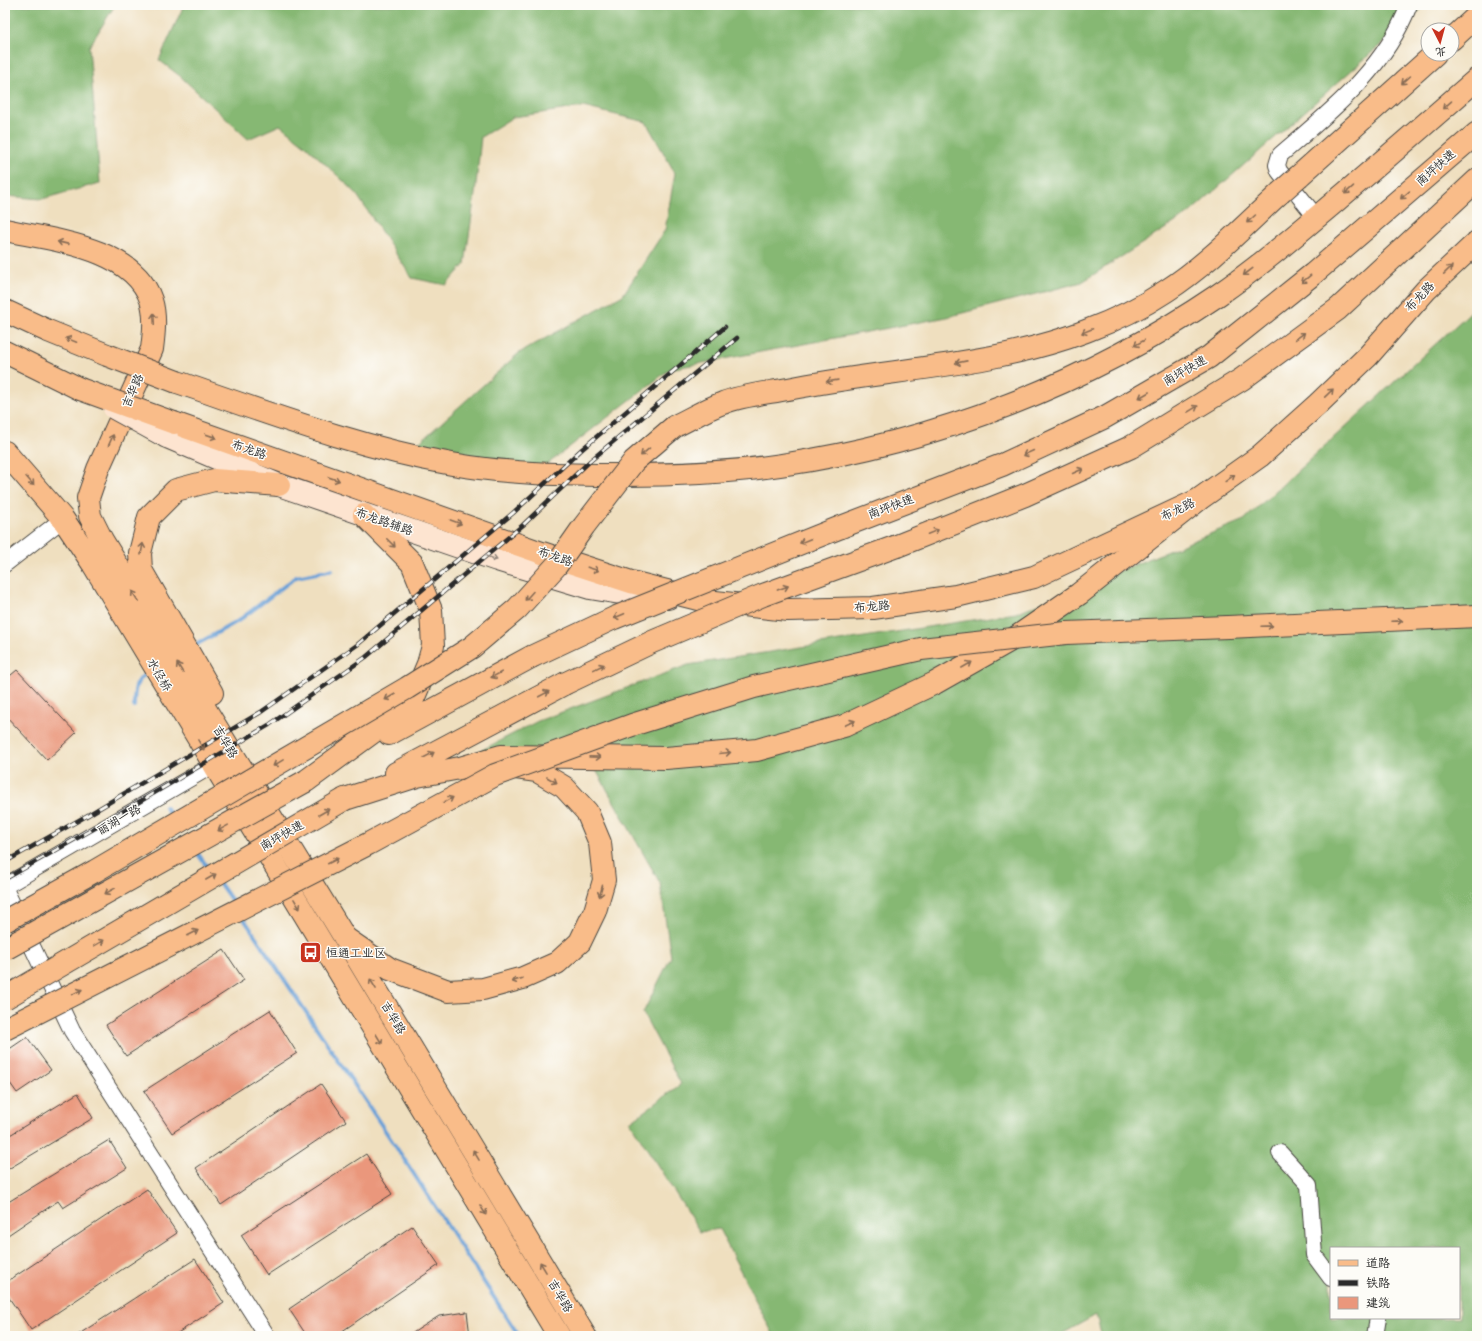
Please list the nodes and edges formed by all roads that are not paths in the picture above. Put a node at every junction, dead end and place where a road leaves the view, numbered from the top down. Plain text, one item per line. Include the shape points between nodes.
1 (1408, 5) edge
2 (1477, 16) edge
3 (1460, 32) edge
4 (1426, 62) edge
5 (1477, 79) edge
6 (1477, 133) edge
7 (1477, 180) edge
8 (1316, 217) junction
9 (5, 230) edge
10 (1477, 242) edge
11 (5, 311) edge
12 (5, 352) edge
13 (170, 430) junction
14 (5, 452) edge
15 (98, 469) junction
16 (279, 485) junction
17 (1198, 500) junction
18 (364, 515) junction
19 (63, 519) junction
20 (5, 564) edge
21 (706, 601) junction
22 (1477, 616) edge
23 (155, 630) junction
24 (181, 711) joint
25 (232, 753) junction
26 (213, 765) junction
27 (460, 768) junction
28 (306, 781) junction
29 (345, 799) junction
30 (5, 887) edge
31 (5, 921) edge
32 (345, 938) junction
33 (5, 949) edge
34 (5, 998) edge
35 (5, 1029) edge
36 (1280, 1153) dead end
37 (1330, 1277) edge
38 (1378, 1319) edge
39 (268, 1336) edge
40 (559, 1336) edge
41 (585, 1336) edge
42 (1375, 1336) edge

1 - 8 street via 1403,20 1384,53 1352,90 1280,155 1279,171
2 - 3 main road
4 -> 31 main road, bridge via 1202,264 1166,291 1127,312 1086,331 1050,343 992,356 822,382 723,402 675,426 634,461 556,566 517,609 472,646 407,688
5 -> 8 main road
6 -> 28 main road, 南坪快速, bridge via 1313,274 1209,357 1104,417 1002,465 614,618 530,657
29 -> 7 main road, 南坪快速, bridge via 564,684 652,642 763,595 897,546 1025,495 1131,447 1242,379 1338,309
8 -> 11 main road, bridge via 1282,247 1220,294 1166,328 1101,363 1021,401 931,432 857,452 778,466 683,475 516,473 393,452 177,382 48,331
15 -> 9 main road, 吉华路 via 152,349 154,329 151,299 133,273 118,261 96,251
17 -> 10 main road, 布龙路 via 1260,456 1318,404 1368,356 1426,290
12 - 13 main road, 布龙路, bridge
13 - 16 main road, 布龙路辅路
13 -> 21 main road, 布龙路 via 631,582
14 -> 19 main road
15 - 19 main road via 80,488
23 -> 15 main road, 吉华路 via 90,516 88,498
16 - 18 main road, 布龙路辅路
23 -> 16 main road via 141,570 140,553 149,517 176,490 214,480
17 - 21 main road, 布龙路 via 1034,577 956,596 872,608 788,610
27 -> 17 main road via 501,756 666,758 756,750 844,726 935,683 1018,636 1079,594
18 -> 21 main road, 布龙路辅路 via 590,588 632,595
18 -> 28 main road via 412,564 431,610 433,646 414,697 403,710
19 - 20 street
19 - 23 main road via 93,564
35 -> 22 main road, bridge via 495,775 632,725 754,686 921,650 1066,633
23 - 24 main road, 水径桥
25 -> 23 main road, 吉华路 via 206,697
24 -> 26 main road, 吉华路
25 - 26 street, 丽湖一路
25 - 32 main road, 吉华路
26 - 30 street, 丽湖一路
26 -> 40 main road, 吉华路
27 - 29 main road via 417,776
27 -> 32 main road via 504,766 536,771 564,787 587,812 600,843 604,880 595,910 580,942 557,963 524,978 483,989 448,991 390,969
28 -> 33 main road, bridge
34 -> 29 main road, 南坪快速, bridge
30 - 39 street via 72,1030
41 -> 32 main road, 吉华路
36 - 37 street via 1309,1185 1314,1254
38 - 42 street

